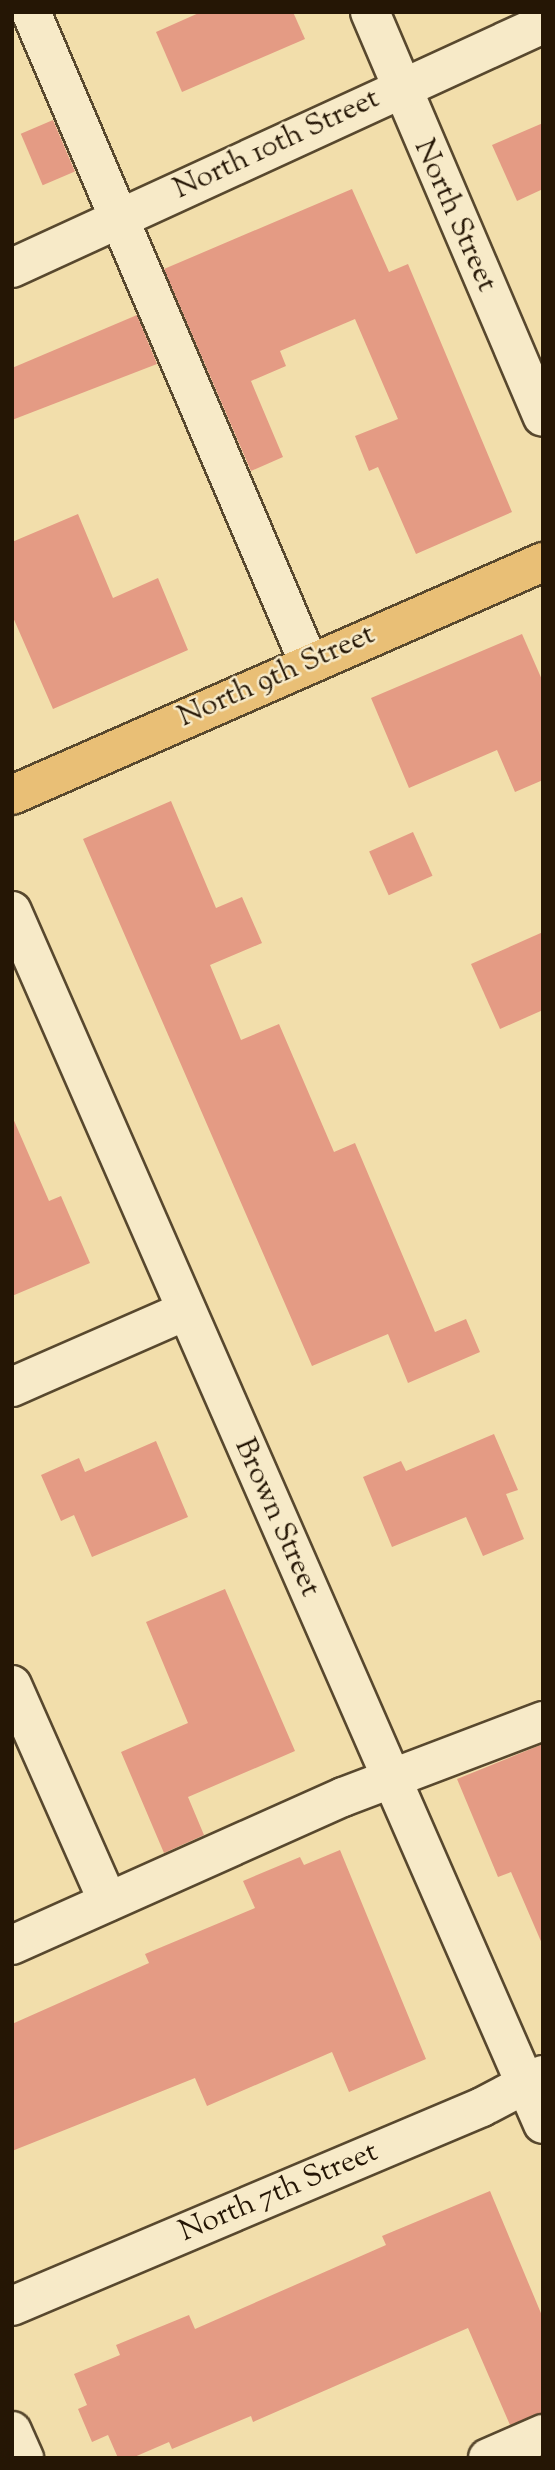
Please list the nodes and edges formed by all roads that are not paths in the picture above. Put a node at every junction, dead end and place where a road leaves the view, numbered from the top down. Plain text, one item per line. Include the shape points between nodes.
1 (31, 12) edge
2 (370, 12) edge
3 (543, 24) edge
4 (399, 87) junction
5 (123, 218) junction
6 (12, 268) edge
7 (543, 418) edge
8 (543, 562) edge
9 (308, 661) junction
10 (14, 790) edge
11 (12, 911) edge
12 (185, 1311) junction
13 (12, 1387) edge
14 (12, 1685) edge
15 (543, 1721) edge
16 (390, 1779) junction
17 (108, 1902) junction
18 (12, 1945) edge
19 (533, 2079) edge
20 (543, 2124) edge
21 (12, 2306) edge
22 (12, 2431) edge
23 (543, 2434) edge
24 (24, 2458) edge
25 (488, 2458) edge

1 - 5 street
2 - 4 street, North Street
3 - 4 street, North 10th Street
4 - 5 street, North 10th Street
4 - 7 street, North Street
5 - 6 street, North 10th Street
5 - 9 street
8 - 9 main road, North 9th Street
9 - 10 main road, North 9th Street
11 - 12 street, Brown Street
12 - 13 street
12 - 16 street, Brown Street
14 - 17 street
15 - 16 street
16 - 17 street
16 - 19 street, Brown Street
17 - 18 street
19 - 20 street, Brown Street
19 - 21 street, North 7th Street via 482,2107
22 - 24 street
23 - 25 street

